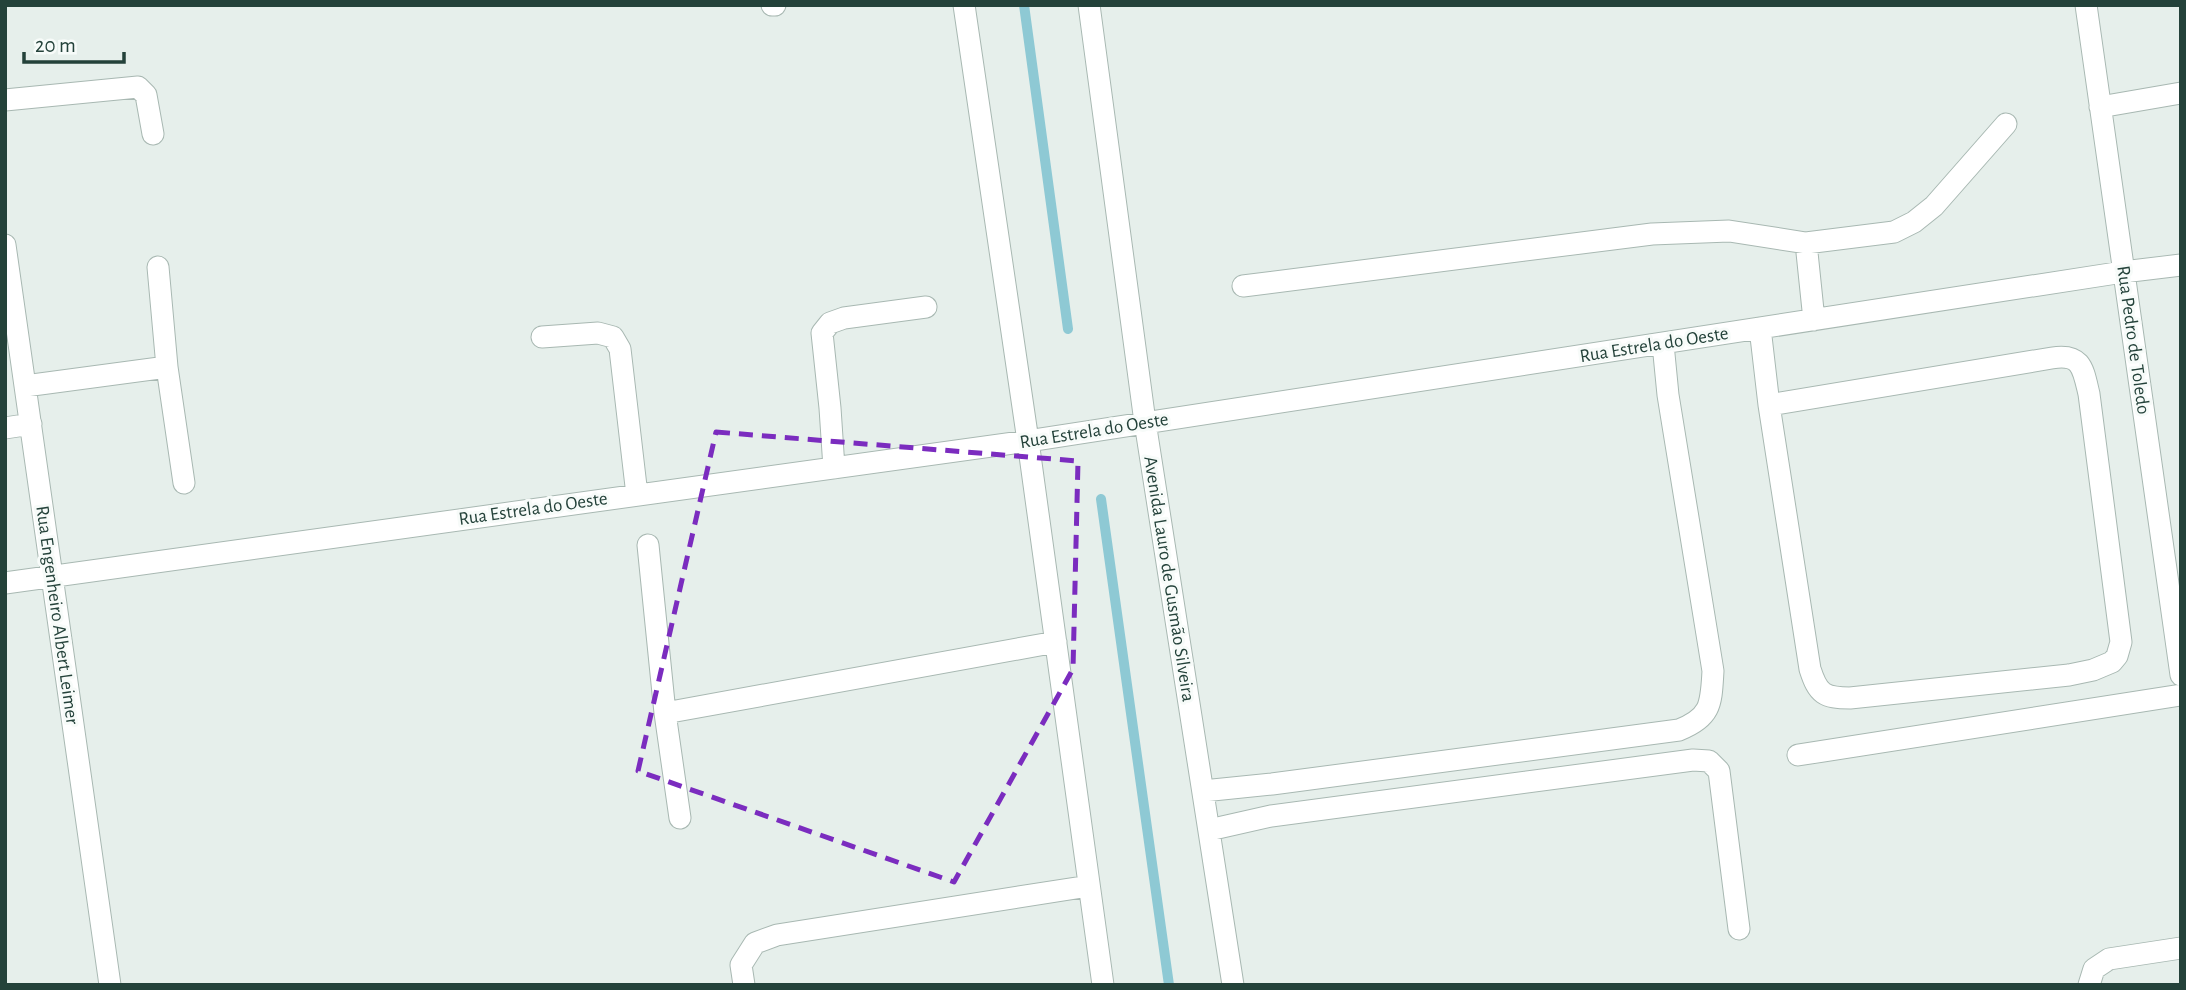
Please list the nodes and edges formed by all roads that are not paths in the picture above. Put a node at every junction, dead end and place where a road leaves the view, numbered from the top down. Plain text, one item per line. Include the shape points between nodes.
1 (964, 5) edge
2 (1089, 5) edge
3 (2085, 5) edge
4 (2181, 93) edge
5 (5, 100) edge
6 (2100, 107) junction
7 (2006, 124) dead end
8 (153, 134) dead end
9 (1806, 243) junction
10 (5, 245) edge
11 (2181, 265) edge
12 (158, 267) dead end
13 (2123, 272) junction
14 (1243, 286) dead end
15 (926, 307) dead end
16 (1814, 320) junction
17 (1760, 328) junction
18 (542, 337) dead end
19 (1663, 344) junction
20 (167, 367) junction
21 (25, 386) junction
22 (1769, 405) junction
23 (1145, 422) junction
24 (31, 424) junction
25 (5, 428) edge
26 (1028, 441) junction
27 (834, 468) junction
28 (184, 483) dead end
29 (637, 495) junction
30 (648, 545) dead end
31 (52, 577) junction
32 (5, 583) edge
33 (1056, 642) junction
34 (2179, 646) edge
35 (2181, 674) edge
36 (2181, 695) edge
37 (665, 713) junction
38 (1798, 755) dead end
39 (1203, 791) junction
40 (680, 818) dead end
41 (1209, 830) junction
42 (1089, 886) junction
43 (1739, 929) dead end
44 (2181, 948) edge
45 (110, 985) edge
46 (744, 985) edge
47 (1103, 985) edge
48 (1233, 985) edge
49 (2089, 985) edge

1 - 26 street
2 - 23 street, Avenida Lauro de Gusmão Silveira
3 - 6 street, Rua Pedro de Toledo
4 - 6 street
5 - 8 street via 138,87 146,95
6 - 13 street, Rua Pedro de Toledo
7 - 9 street via 1934,206 1914,222 1894,232
9 - 14 street via 1728,231 1652,234
9 - 16 street
10 - 21 street, Rua Engenheiro Albert Leimer
11 - 13 street, Rua Estrela do Oeste
12 - 20 street
13 - 16 street, Rua Estrela do Oeste
13 - 34 street, Rua Pedro de Toledo
15 - 27 street via 844,318 830,323 822,333
16 - 17 street, Rua Estrela do Oeste
17 - 19 street, Rua Estrela do Oeste
17 - 22 street
18 - 29 street via 598,333 612,337 620,349
19 - 23 street, Rua Estrela do Oeste
19 - 39 street via 1713,671 1708,709 1696,723 1679,730
20 - 21 street
20 - 28 street
21 - 24 street, Rua Engenheiro Albert Leimer
22 - 22 street via 1810,669 1817,689 1850,698 2069,675 2104,666 2117,656 2121,642 2089,394 2084,373 2072,357
23 - 26 street, Rua Estrela do Oeste
23 - 39 street, Avenida Lauro de Gusmão Silveira
24 - 25 street
24 - 31 street, Rua Engenheiro Albert Leimer
26 - 27 street, Rua Estrela do Oeste
26 - 33 street
27 - 29 street, Rua Estrela do Oeste
29 - 31 street, Rua Estrela do Oeste
30 - 37 street
31 - 32 street, Rua Estrela do Oeste
31 - 45 street, Rua Engenheiro Albert Leimer
33 - 37 street
33 - 42 street
34 - 35 street, Rua Pedro de Toledo
36 - 38 street
37 - 40 street
39 - 41 street, Avenida Lauro de Gusmão Silveira
41 - 43 street via 1271,816 1709,761 1719,771
41 - 48 street, Avenida Lauro de Gusmão Silveira
42 - 46 street via 777,935 755,943 741,965
42 - 47 street
44 - 49 street via 2109,959 2094,969

